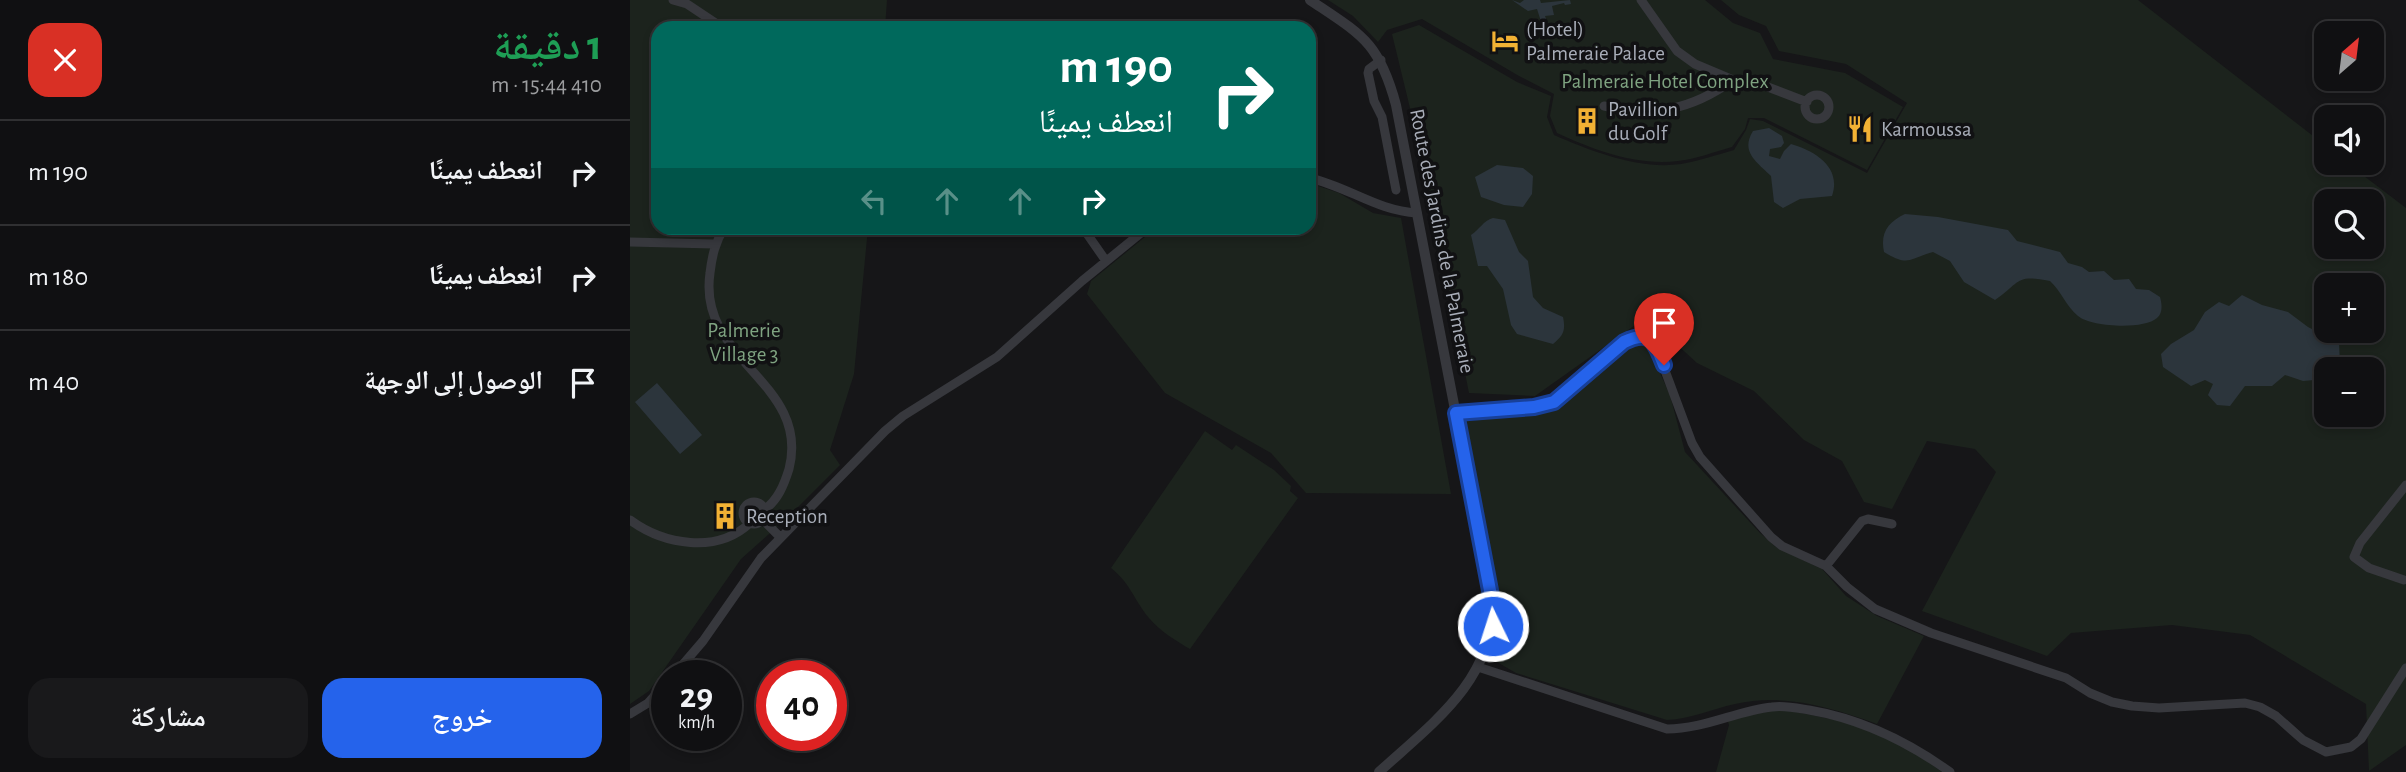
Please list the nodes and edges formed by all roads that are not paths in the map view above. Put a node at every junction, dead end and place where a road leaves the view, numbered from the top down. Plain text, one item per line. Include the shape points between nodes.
1 (673, 0) edge
2 (1310, 0) edge
3 (1641, 0) edge
4 (712, 21) edge
5 (1381, 60) junction
6 (1709, 72) junction
7 (1732, 80) junction
8 (1714, 93) junction
9 (1807, 102) dead end
10 (1604, 106) dead end
11 (1316, 180) edge
12 (1396, 190) dead end
13 (1417, 213) junction
14 (719, 235) edge
15 (1088, 235) edge
16 (1138, 235) edge
17 (630, 242) edge
18 (714, 244) junction
19 (1106, 261) junction
20 (1456, 413) junction
21 (2406, 485) edge
22 (763, 515) junction
23 (630, 520) edge
24 (750, 523) junction
25 (1892, 524) dead end
26 (780, 537) junction
27 (1826, 566) junction
28 (2405, 579) edge
29 (687, 660) edge
30 (1478, 667) junction
31 (2406, 668) edge
32 (651, 700) edge
33 (630, 714) edge
34 (1379, 772) edge
35 (1950, 772) edge

1 - 4 street
2 - 5 street, Route des Jardins de la Palmeraie via 1356,31
3 - 6 street via 1677,51
5 - 12 street via 1368,73
5 - 13 street, Route des Jardins de la Palmeraie via 1396,105
6 - 7 street
6 - 8 street
7 - 8 street
7 - 9 street via 1760,84
8 - 10 street via 1665,110
11 - 13 street via 1375,204
13 - 20 street, Route des Jardins de la Palmeraie
14 - 18 street
15 - 19 street
16 - 19 street
17 - 18 street
18 - 22 street via 707,290 716,324 779,402 791,439 785,481
19 - 26 street via 997,357 885,431
20 - 27 street via 1554,402 1624,342 1644,336 1657,349 1700,457 1771,537
20 - 30 street, Route des Jardins de la Palmeraie via 1493,606 1493,626
21 - 28 street via 2354,555 2358,563
22 - 24 street via 759,523
22 - 24 street via 759,503 750,502 743,513
22 - 26 street
23 - 24 street via 653,534 702,543 734,535
25 - 27 street via 1862,521
26 - 29 street
27 - 31 street via 1861,599 1899,620 2066,678 2101,698 2159,708 2253,705 2326,752 2351,747 2361,739
30 - 34 street, Route des Jardins de la Palmeraie via 1446,710
30 - 35 street via 1667,729 1697,727 1773,706 1835,715 1898,739
32 - 33 street

